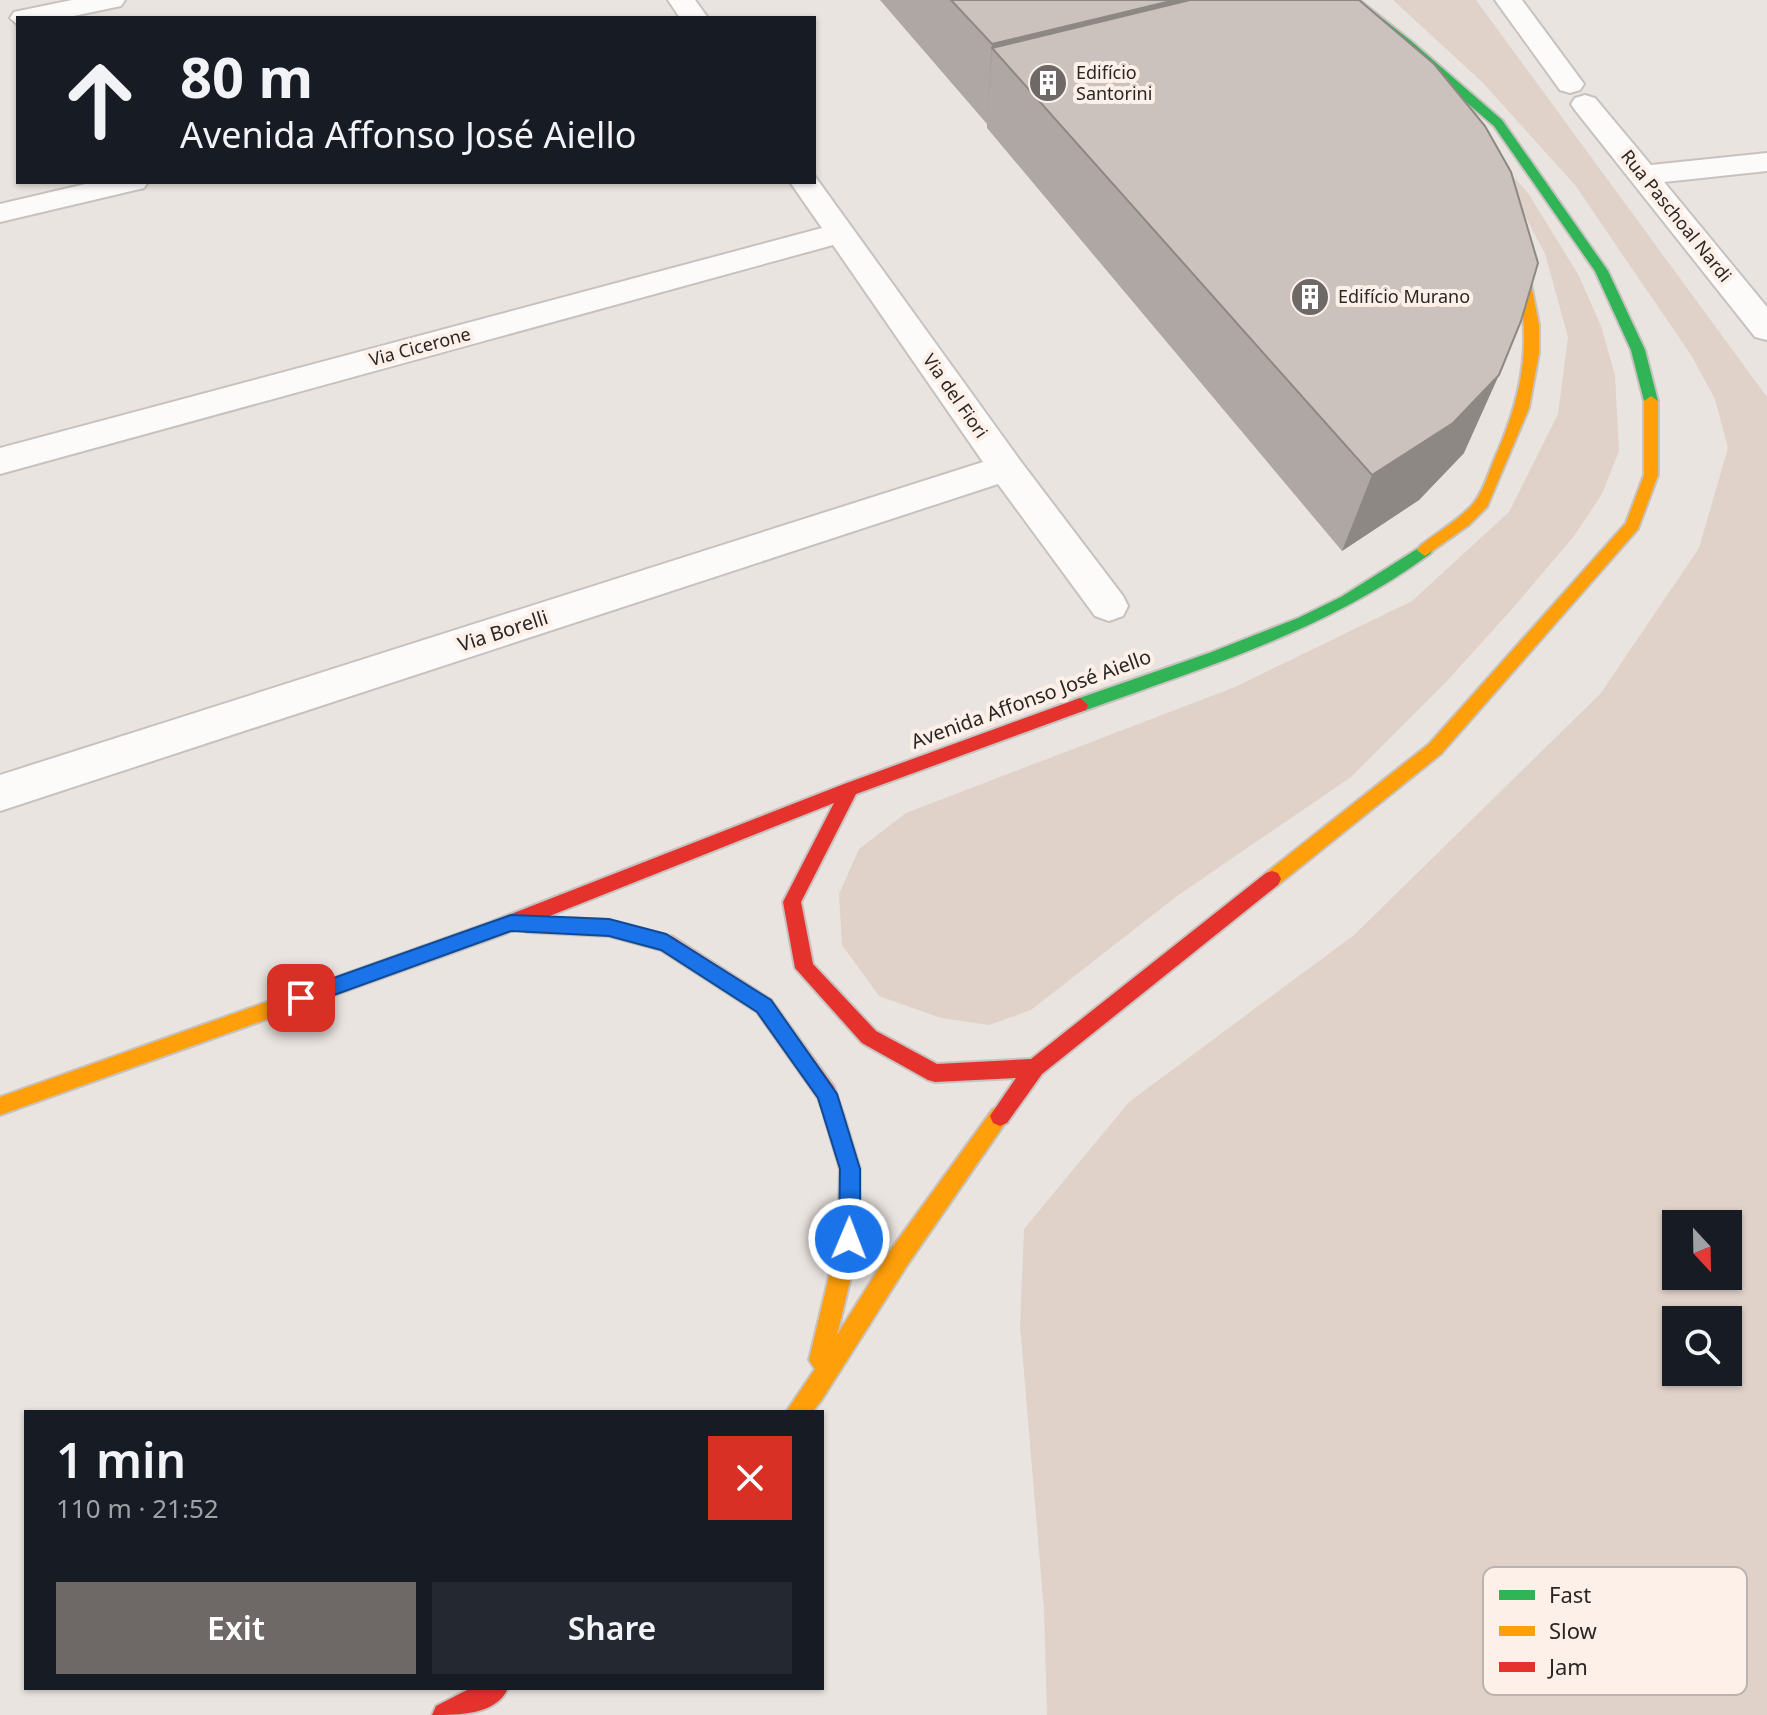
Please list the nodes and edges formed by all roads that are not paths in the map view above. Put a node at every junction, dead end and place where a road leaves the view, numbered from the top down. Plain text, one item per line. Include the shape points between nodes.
1 (112, 0) edge
2 (1352, 0) edge
3 (1508, 0) edge
4 (35, 16) edge
5 (1767, 162) edge
6 (1645, 175) junction
7 (124, 184) edge
8 (806, 184) edge
9 (0, 213) edge
10 (1499, 217) edge
11 (840, 233) junction
12 (1767, 329) edge
13 (0, 461) edge
14 (1006, 468) junction
15 (1109, 606) dead end
16 (850, 789) junction
17 (0, 793) edge
18 (511, 923) junction
19 (1035, 1068) junction
20 (0, 1106) edge
21 (813, 1393) junction
22 (799, 1410) edge
23 (492, 1690) edge
24 (445, 1715) edge

1 - 4 street
2 - 19 street via 1498,123 1601,271 1638,350 1653,411 1651,475 1633,525 1435,749
3 - 6 street, Rua Paschoal Nardi
5 - 6 street
6 - 12 street, Rua Paschoal Nardi
7 - 9 street
8 - 11 street, Via del Fiori
10 - 16 street, Avenida Affonso José Aiello via 1522,266 1532,325 1532,369 1520,422 1481,505 1405,566 1319,617
11 - 13 street, Via Cicerone
11 - 14 street, Via del Fiori
14 - 15 street, Via del Fiori
14 - 17 street, Via Borelli
16 - 18 street, Avenida Affonso José Aiello
16 - 19 street via 792,902 804,968 869,1037 935,1073
18 - 20 street, Avenida Affonso José Aiello
18 - 21 street via 609,928 666,943 764,1006 827,1094 850,1169 849,1239
19 - 21 street via 900,1256
21 - 22 street
23 - 24 street

